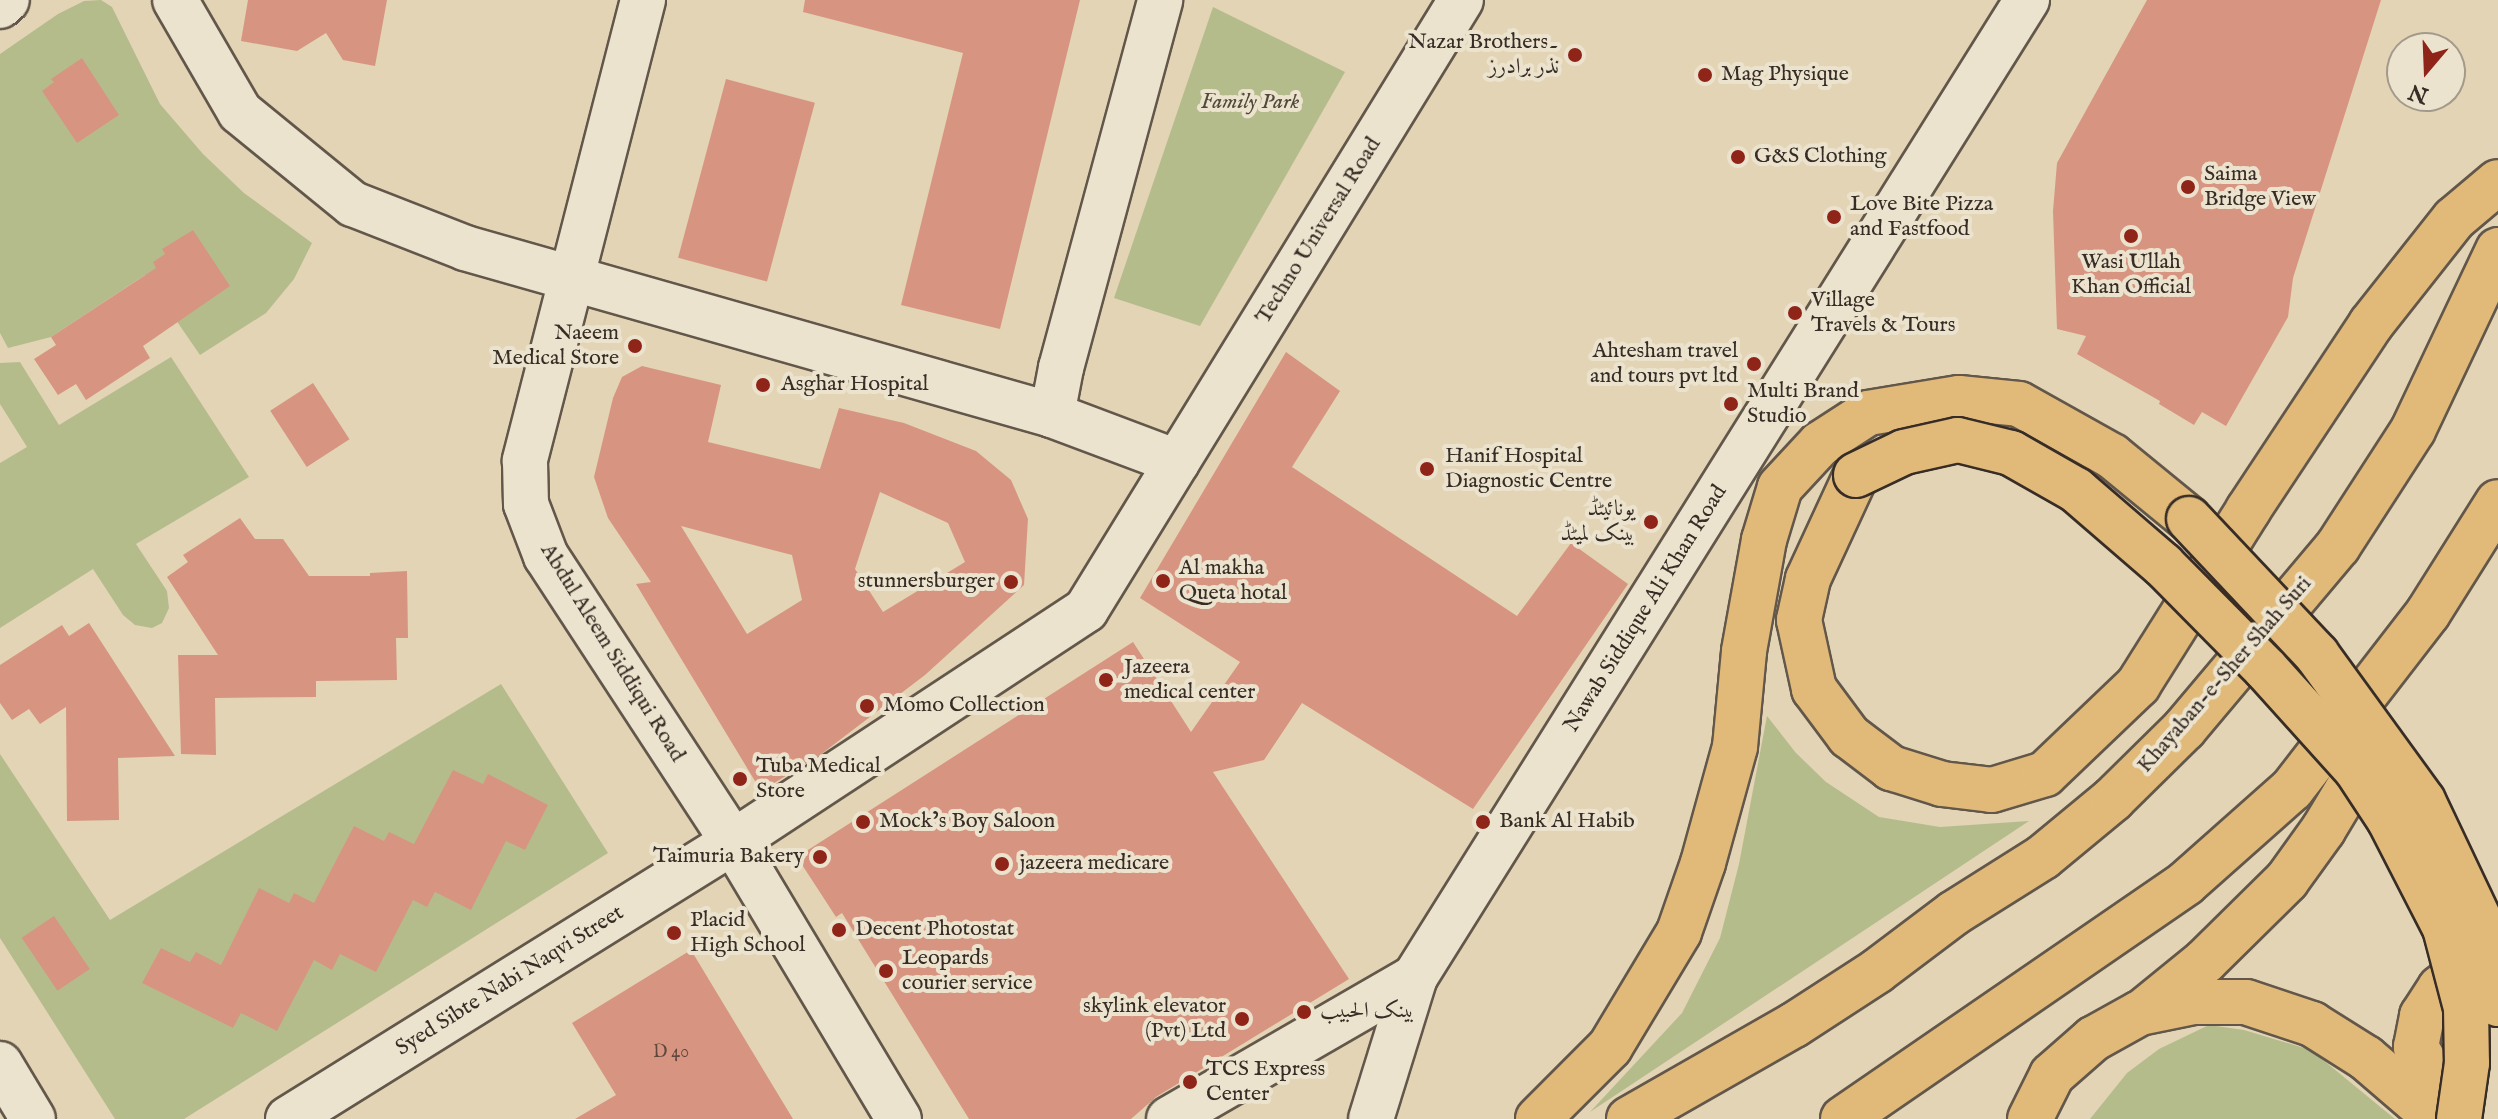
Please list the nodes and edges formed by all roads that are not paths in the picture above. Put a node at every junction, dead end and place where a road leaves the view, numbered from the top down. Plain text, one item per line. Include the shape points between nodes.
1 (7, 0) edge
2 (175, 0) edge
3 (643, 0) edge
4 (1160, 0) edge
5 (1461, 0) edge
6 (2027, 0) edge
7 (0, 6) edge
8 (2498, 182) edge
9 (2498, 250) edge
10 (572, 278) junction
11 (1052, 415) junction
12 (1177, 462) junction
13 (2498, 502) edge
14 (2388, 667) junction
15 (2423, 801) junction
16 (733, 842) junction
17 (2498, 914) edge
18 (2498, 955) edge
19 (1415, 977) junction
20 (2498, 1004) edge
21 (2140, 1013) junction
22 (0, 1064) edge
23 (33, 1119) edge
24 (288, 1119) edge
25 (899, 1119) edge
26 (1169, 1119) edge
27 (1371, 1119) edge
28 (1538, 1119) edge
29 (1629, 1119) edge
30 (1843, 1119) edge
31 (2030, 1119) edge
32 (2437, 1119) edge
33 (2458, 1119) edge

1 - 7 street
2 - 10 street via 240,112 353,204 465,248
3 - 10 street, Abdul Aleem Siddiqui Road
4 - 11 street
5 - 12 street, Techno Universal Road
6 - 19 street, Nawab Siddique Ali Khan Road
8 - 33 main road, bridge via 2454,219 2371,324 2248,510 2138,685 2045,774 1992,790 1942,784 1891,768 1849,736 1814,689 1799,620 1808,579 1856,475 1904,452 1958,440 2011,453 2076,490 2163,565 2265,668 2356,769 2389,819 2445,928 2466,1008 2467,1063
9 - 29 main road, Khayaban-e-Sher Shah Suri via 2413,430 2338,546 2174,739 2043,857 1794,1025
10 - 11 street
10 - 16 street, Abdul Aleem Siddiqui Road via 525,461 526,504 546,556
11 - 12 street
12 - 16 street, Techno Universal Road via 1086,610
13 - 14 main road
14 - 21 main road via 2365,760 2305,855 2216,950
14 - 30 main road via 2292,789 2186,883
15 - 17 main road, bridge
15 - 20 main road, bridge via 2487,936
15 - 28 main road, bridge via 2317,655 2189,519 2112,456 2019,404 1959,398 1868,413 1820,444 1780,487 1764,540 1744,651 1735,747 1679,932 1610,1047
16 - 24 street, Syed Sibte Nabi Naqvi Street
16 - 25 street, Abdul Aleem Siddiqui Road
18 - 33 main road via 2474,962 2440,988 2422,1016 2416,1047
19 - 26 street, Nawab Siddique Ali Khan Road
19 - 27 street
21 - 31 main road via 2093,1039 2052,1075
21 - 32 main road via 2194,1002 2246,1002 2312,1024 2366,1058
22 - 23 street

